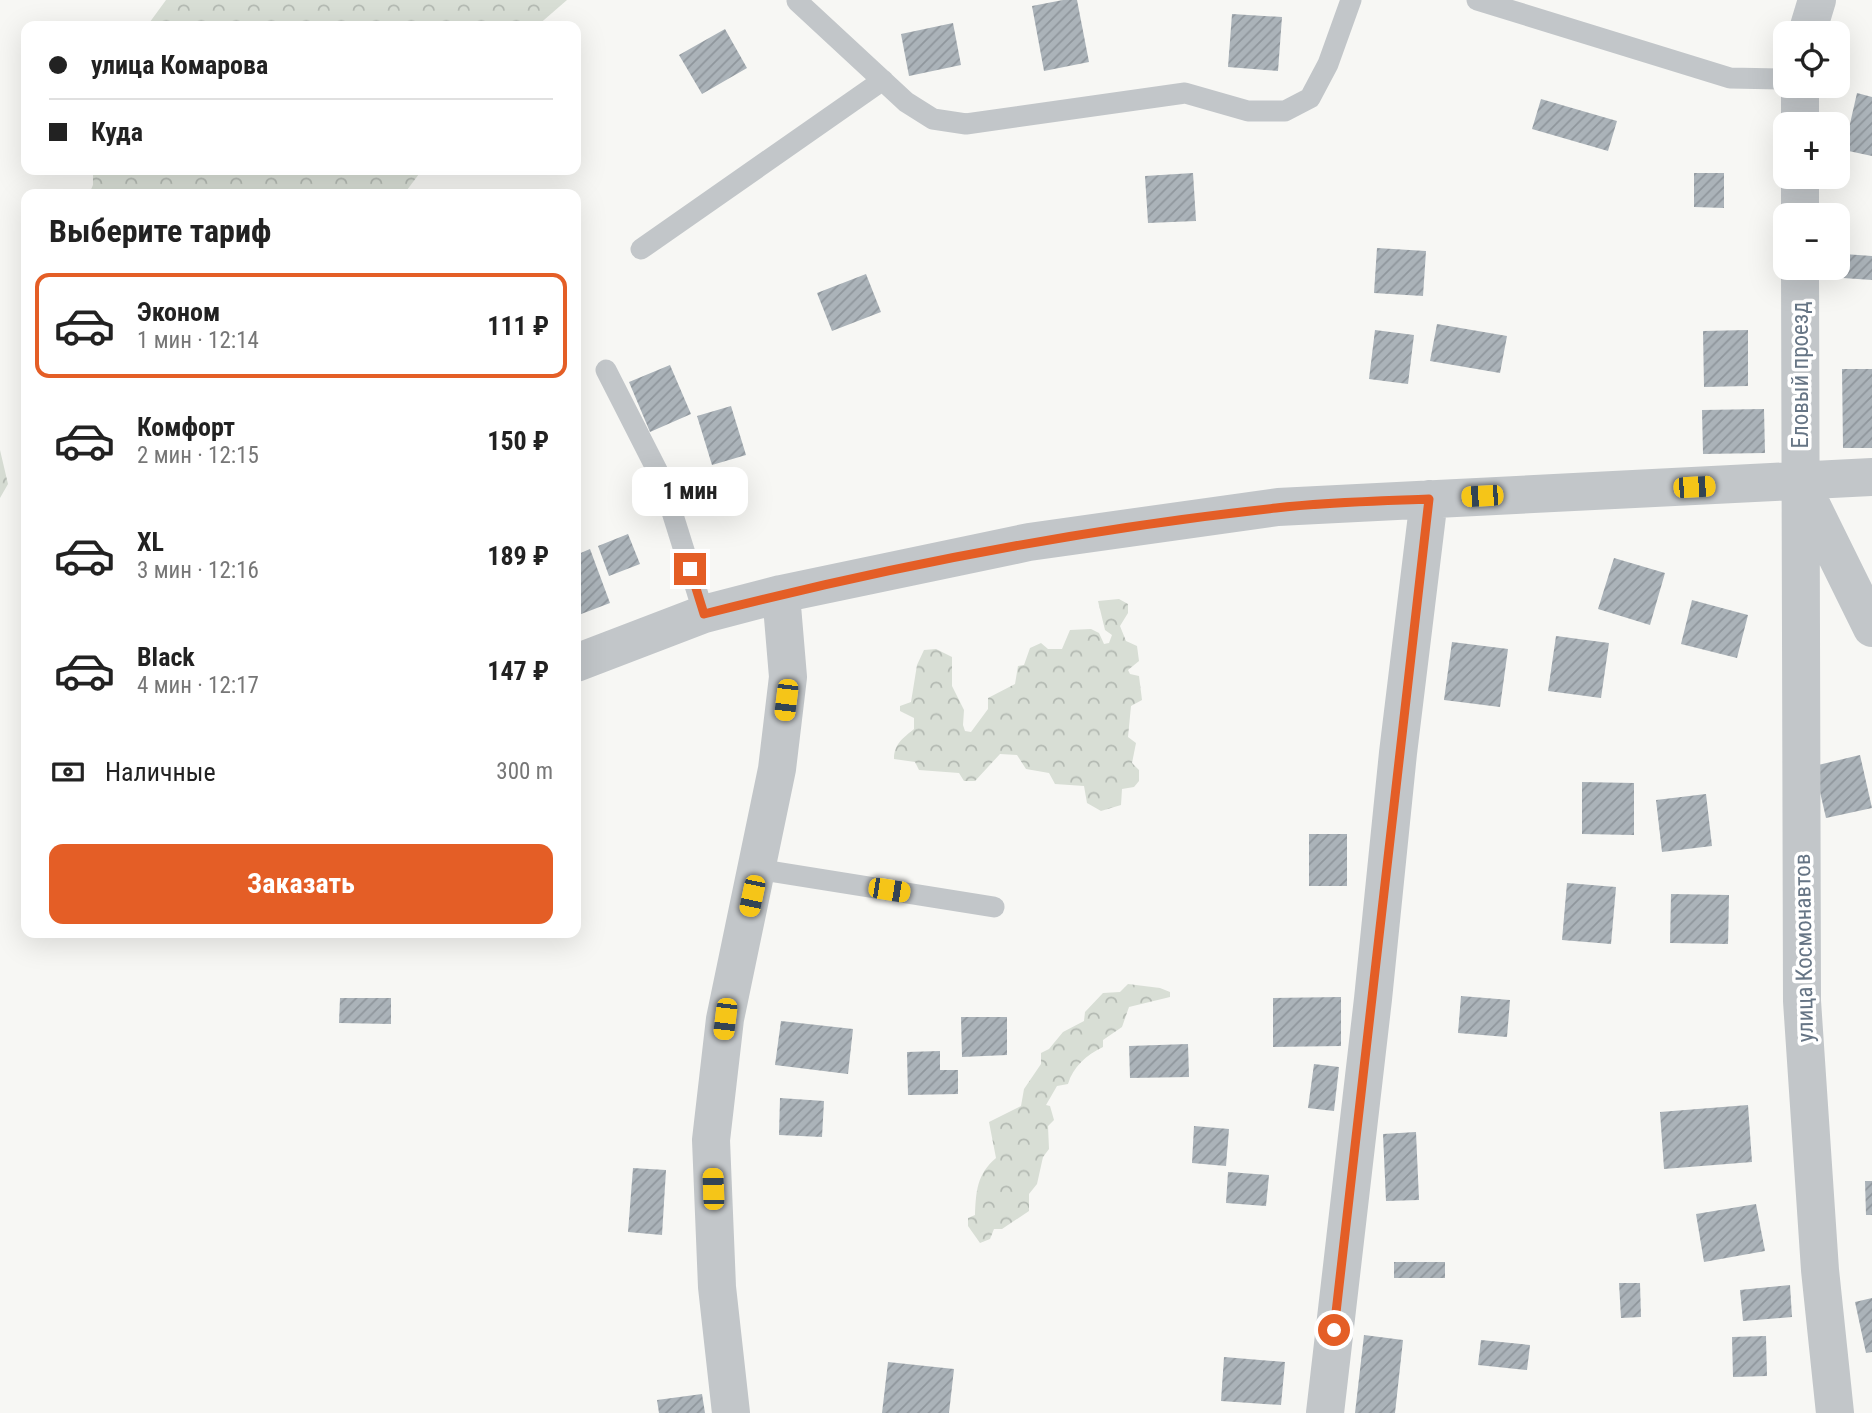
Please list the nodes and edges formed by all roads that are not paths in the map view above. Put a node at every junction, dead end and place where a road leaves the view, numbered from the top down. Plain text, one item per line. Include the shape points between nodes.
1 (1351, 0) edge
2 (1477, 0) edge
3 (1816, 0) edge
4 (797, 1) edge
5 (1810, 21) edge
6 (1773, 79) edge
7 (883, 80) junction
8 (641, 249) dead end
9 (1800, 280) edge
10 (607, 370) dead end
11 (1872, 477) edge
12 (1800, 482) junction
13 (1429, 499) junction
14 (781, 594) junction
15 (704, 614) junction
16 (1872, 628) edge
17 (581, 661) edge
18 (757, 869) junction
19 (994, 907) dead end
20 (731, 1413) edge
21 (1325, 1413) edge
22 (1835, 1413) edge

1 - 7 lane via 1310,98 1285,111 1248,111 1185,93 966,124 933,119
2 - 6 lane via 1730,78
3 - 5 street
4 - 7 lane
7 - 8 lane
9 - 12 street, Еловый проезд
10 - 15 lane via 662,480
11 - 12 street
12 - 13 street
12 - 16 street
12 - 22 street, улица Космонавтов via 1802,1001 1820,1270
13 - 14 street via 1278,507 1029,542
13 - 21 street
14 - 15 street
14 - 18 street via 788,677 777,769
15 - 17 street
18 - 19 lane
18 - 20 street via 725,1019 711,1140 717,1287

